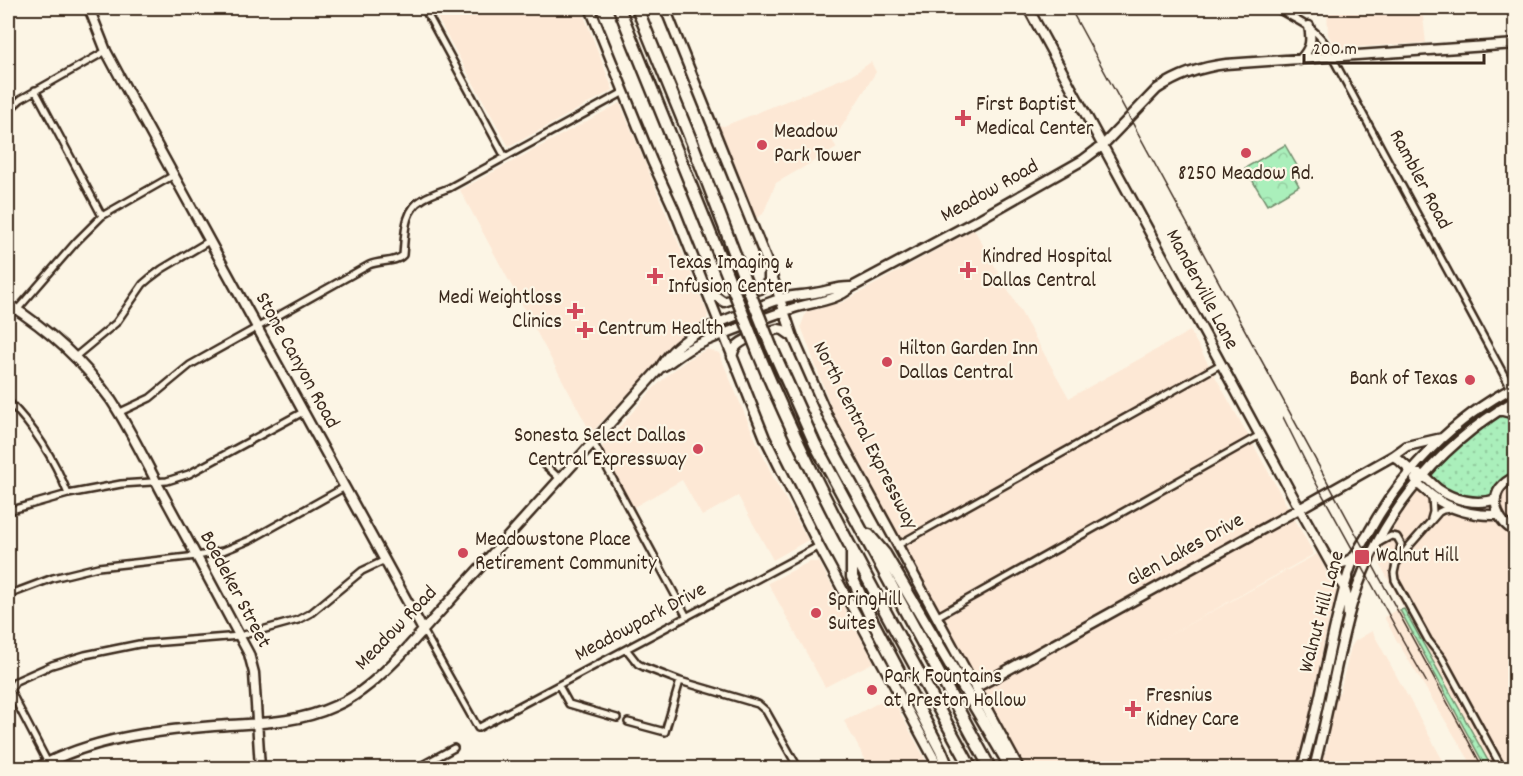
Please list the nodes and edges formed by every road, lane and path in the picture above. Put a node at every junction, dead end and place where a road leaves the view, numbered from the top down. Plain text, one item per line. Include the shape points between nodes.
1 (89, 8) edge
2 (424, 8) edge
3 (590, 8) edge
4 (619, 8) edge
5 (637, 8) edge
6 (665, 8) edge
7 (1028, 8) edge
8 (1276, 8) edge
9 (1309, 26) junction
10 (1515, 44) edge
11 (106, 51) junction
12 (1332, 58) junction
13 (1300, 60) junction
14 (35, 90) junction
15 (624, 92) junction
16 (8, 111) edge
17 (1103, 145) junction
18 (505, 157) junction
19 (174, 175) junction
20 (102, 216) junction
21 (209, 241) junction
22 (768, 264) junction
23 (704, 286) junction
24 (852, 288) junction
25 (780, 299) junction
26 (8, 304) edge
27 (16, 310) junction
28 (784, 311) junction
29 (718, 323) junction
30 (257, 328) junction
31 (723, 334) junction
32 (793, 337) junction
33 (75, 357) junction
34 (732, 357) junction
35 (1221, 364) junction
36 (660, 368) junction
37 (1514, 396) edge
38 (8, 401) edge
39 (1499, 410) junction
40 (303, 412) junction
41 (118, 413) junction
42 (1515, 416) edge
43 (1260, 435) junction
44 (1442, 438) junction
45 (592, 442) junction
46 (1395, 454) junction
47 (543, 463) dead end
48 (1411, 470) junction
49 (1515, 477) edge
50 (560, 478) junction
51 (1420, 479) junction
52 (155, 480) junction
53 (345, 487) junction
54 (68, 494) junction
55 (1405, 497) junction
56 (1432, 497) junction
57 (1496, 499) junction
58 (1299, 509) junction
59 (1455, 509) junction
60 (8, 511) edge
61 (1498, 515) junction
62 (1430, 521) junction
63 (856, 522) junction
64 (1515, 532) edge
65 (898, 545) junction
66 (1376, 545) junction
67 (819, 546) junction
68 (852, 549) junction
69 (197, 556) junction
70 (1355, 556) junction
71 (1327, 558) junction
72 (385, 560) junction
73 (1399, 560) junction
74 (1344, 588) junction
75 (8, 595) edge
76 (687, 617) junction
77 (936, 617) junction
78 (1348, 618) junction
79 (423, 630) junction
80 (240, 636) junction
81 (627, 650) junction
82 (680, 681) junction
83 (559, 686) junction
84 (975, 688) junction
85 (1320, 694) junction
86 (1330, 697) junction
87 (617, 718) dead end
88 (628, 722) dead end
89 (258, 724) junction
90 (478, 728) joint
91 (454, 748) dead end
92 (48, 763) junction
93 (796, 764) dead end
94 (37, 768) edge
95 (260, 768) edge
96 (417, 768) edge
97 (939, 768) edge
98 (948, 768) edge
99 (971, 768) edge
100 (990, 768) edge
101 (1011, 768) edge
102 (1019, 768) edge
103 (1302, 768) edge
104 (1314, 768) edge
105 (1502, 768) edge

1 - 11 street, Stone Canyon Road
2 - 18 street
3 - 15 street
4 - 68 highway, bridge via 758,352 801,451
5 - 63 highway, North Central Expressway, bridge via 771,346
6 - 22 street, North Central Expressway
7 - 17 street, Manderville Lane
8 - 9 street, Rambler Road
9 - 12 street, Rambler Road
9 - 13 street via 1310,46
10 - 12 street, Meadow Road
11 - 14 street
11 - 19 street, Stone Canyon Road
12 - 13 street, Meadow Road
12 - 37 street, Rambler Road
13 - 17 street, Meadow Road via 1219,65 1177,77 1157,89
14 - 16 street
14 - 20 street
15 - 18 street
15 - 23 street
17 - 24 street, Meadow Road via 1054,177
17 - 35 street, Manderville Lane
18 - 30 street via 414,206 407,217 402,258 377,261
19 - 20 street
19 - 21 street, Stone Canyon Road
20 - 27 street
21 - 30 street, Stone Canyon Road
21 - 33 street via 143,284 116,323
22 - 23 street via 770,277 766,285 733,299 720,301
22 - 25 street, North Central Expressway
23 - 29 street
24 - 25 street, Meadow Road via 844,286
24 - 28 street, Meadow Road via 832,298
25 - 28 street, North Central Expressway
25 - 29 street, Meadow Road
26 - 27 street
27 - 33 street, Boedeker Street
28 - 31 street, Meadow Road
28 - 32 street, North Central Expressway
29 - 31 street
29 - 36 street, Meadow Road via 674,350
30 - 40 street, Stone Canyon Road
30 - 41 street via 185,368 150,398
31 - 34 street
31 - 36 street, Meadow Road via 693,346
32 - 34 street via 778,329 738,344
32 - 65 street, North Central Expressway via 840,441
33 - 41 street, Boedeker Street
34 - 67 street via 765,438
35 - 43 street, Manderville Lane
35 - 65 street
36 - 45 street, Meadow Road
37 - 39 street, Walnut Hill Lane
37 - 44 street, Walnut Hill Lane via 1470,415
38 - 54 street via 40,438
39 - 42 street
39 - 51 street, Walnut Hill Lane via 1456,442
40 - 52 street via 189,474 167,481
40 - 53 street, Stone Canyon Road
41 - 52 street, Boedeker Street
43 - 58 street, Manderville Lane
43 - 77 street
44 - 46 street, Glen Lakes Drive via 1407,446
44 - 48 street, Walnut Hill Lane
45 - 50 street, Meadow Road
45 - 76 street
46 - 48 street
46 - 58 street, Glen Lakes Drive
47 - 50 street
48 - 51 street
48 - 70 street, Walnut Hill Lane via 1383,507
49 - 57 street via 1506,481
50 - 79 street, Meadow Road
51 - 55 street, Walnut Hill Lane
51 - 56 street
51 - 57 street via 1458,498 1481,503
52 - 54 street
52 - 69 street, Boedeker Street
53 - 69 street via 235,547
53 - 72 street, Stone Canyon Road
54 - 60 street
55 - 56 street
55 - 66 street, Walnut Hill Lane
56 - 59 street
56 - 62 street
57 - 61 street
58 - 71 street, Manderville Lane
58 - 84 street, Glen Lakes Drive
59 - 61 street
59 - 62 street via 1443,510
61 - 64 street
62 - 73 street
63 - 100 highway, North Central Expressway
63 - 101 highway via 885,554
65 - 77 street, North Central Expressway
66 - 73 street via 1390,536 1397,537 1401,544
66 - 78 street, Walnut Hill Lane
67 - 76 street, Meadowpark Drive
67 - 97 street
68 - 98 highway via 852,577
68 - 99 highway
69 - 75 street via 98,567
69 - 80 street, Boedeker Street
70 - 71 street via 1342,564
70 - 74 street, Walnut Hill Lane
71 - 74 street, Manderville Lane
72 - 79 street, Stone Canyon Road
72 - 80 street via 362,572 312,613
73 - 105 street via 1394,567 1395,580
74 - 78 street
74 - 85 street, Walnut Hill Lane
76 - 81 street, Meadowpark Drive
77 - 84 street, North Central Expressway
78 - 86 street, Walnut Hill Lane
79 - 89 street, Meadow Road via 383,674 351,698 314,714
79 - 90 street, Stone Canyon Road
80 - 89 street, Boedeker Street via 253,664
80 - 92 street via 115,648 16,681 12,692
81 - 82 street via 638,664
81 - 83 street, Meadowpark Drive
82 - 88 street via 665,732
82 - 93 street via 762,706
83 - 87 street via 569,704
83 - 90 street, Meadowpark Drive
84 - 102 street, North Central Expressway
85 - 86 street
85 - 103 street, Walnut Hill Lane
86 - 104 street, Walnut Hill Lane
89 - 92 street, Meadow Road via 146,732 98,743
89 - 95 street, Boedeker Street
91 - 96 street
92 - 94 street, Meadow Road

